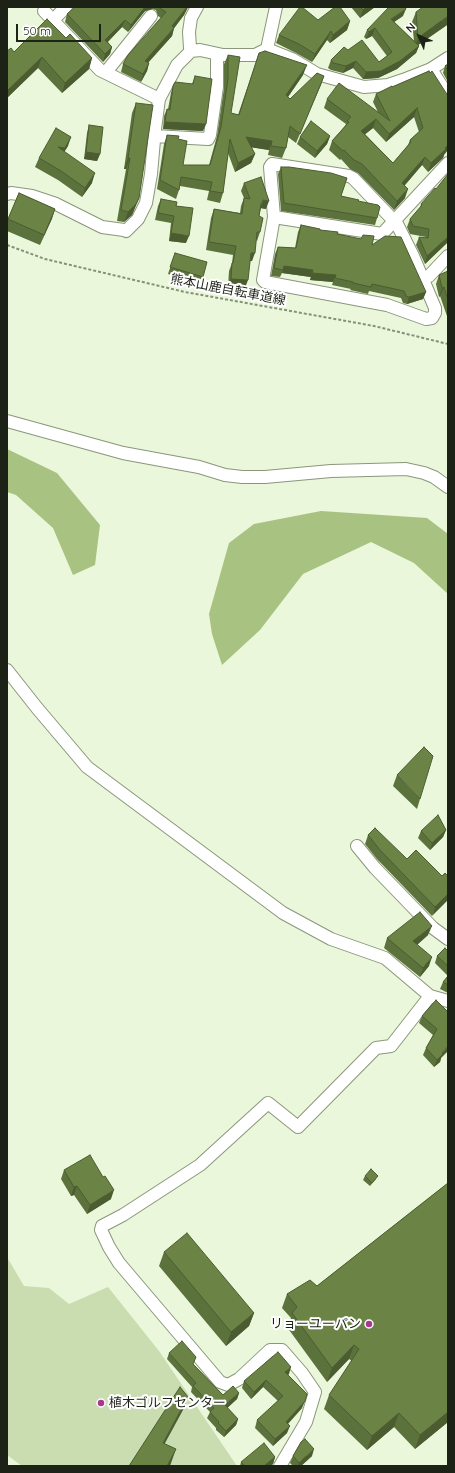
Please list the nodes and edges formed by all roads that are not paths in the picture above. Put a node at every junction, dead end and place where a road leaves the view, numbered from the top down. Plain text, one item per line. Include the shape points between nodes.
1 (66, 7) edge
2 (197, 7) edge
3 (276, 7) edge
4 (44, 11) dead end
5 (151, 16) dead end
6 (53, 20) junction
7 (267, 49) junction
8 (192, 52) junction
9 (216, 54) junction
10 (448, 58) edge
11 (431, 69) junction
12 (106, 72) junction
13 (448, 96) edge
14 (159, 99) junction
15 (154, 136) junction
16 (448, 163) edge
17 (7, 194) edge
18 (274, 216) junction
19 (394, 222) junction
20 (448, 256) edge
21 (423, 278) junction
22 (7, 421) edge
23 (448, 487) edge
24 (7, 670) edge
25 (358, 846) dead end
26 (448, 939) edge
27 (430, 996) junction
28 (448, 1001) edge
29 (280, 1466) edge

1 - 6 street
2 - 8 street via 191,18 189,32
3 - 7 street
4 - 6 street
5 - 12 street
6 - 12 street via 100,70
7 - 9 street via 255,56
7 - 11 street via 292,59 318,74 364,87 388,85
8 - 9 street via 200,50
8 - 14 street via 177,65
9 - 15 street via 216,87 208,139
10 - 11 street
11 - 13 street
12 - 14 street
14 - 15 street
15 - 17 street via 146,204 138,219 126,231 102,227 56,204 32,196
16 - 19 street
18 - 19 street via 382,234
18 - 19 street via 270,166 272,164 349,176
18 - 21 street via 263,280 265,282 387,305 432,318 435,308
19 - 21 street
20 - 21 street via 429,276
22 - 23 street via 124,453 199,467 225,475 265,477 331,471 406,469 429,475
24 - 27 street via 87,767 283,913 331,939 385,958
25 - 26 street via 374,868 433,928
27 - 28 street
27 - 29 street via 391,1046 376,1048 298,1127 268,1103 200,1165 102,1226 101,1230 119,1263 220,1382 228,1384 239,1380 270,1350 282,1350 302,1373 315,1392 306,1422

